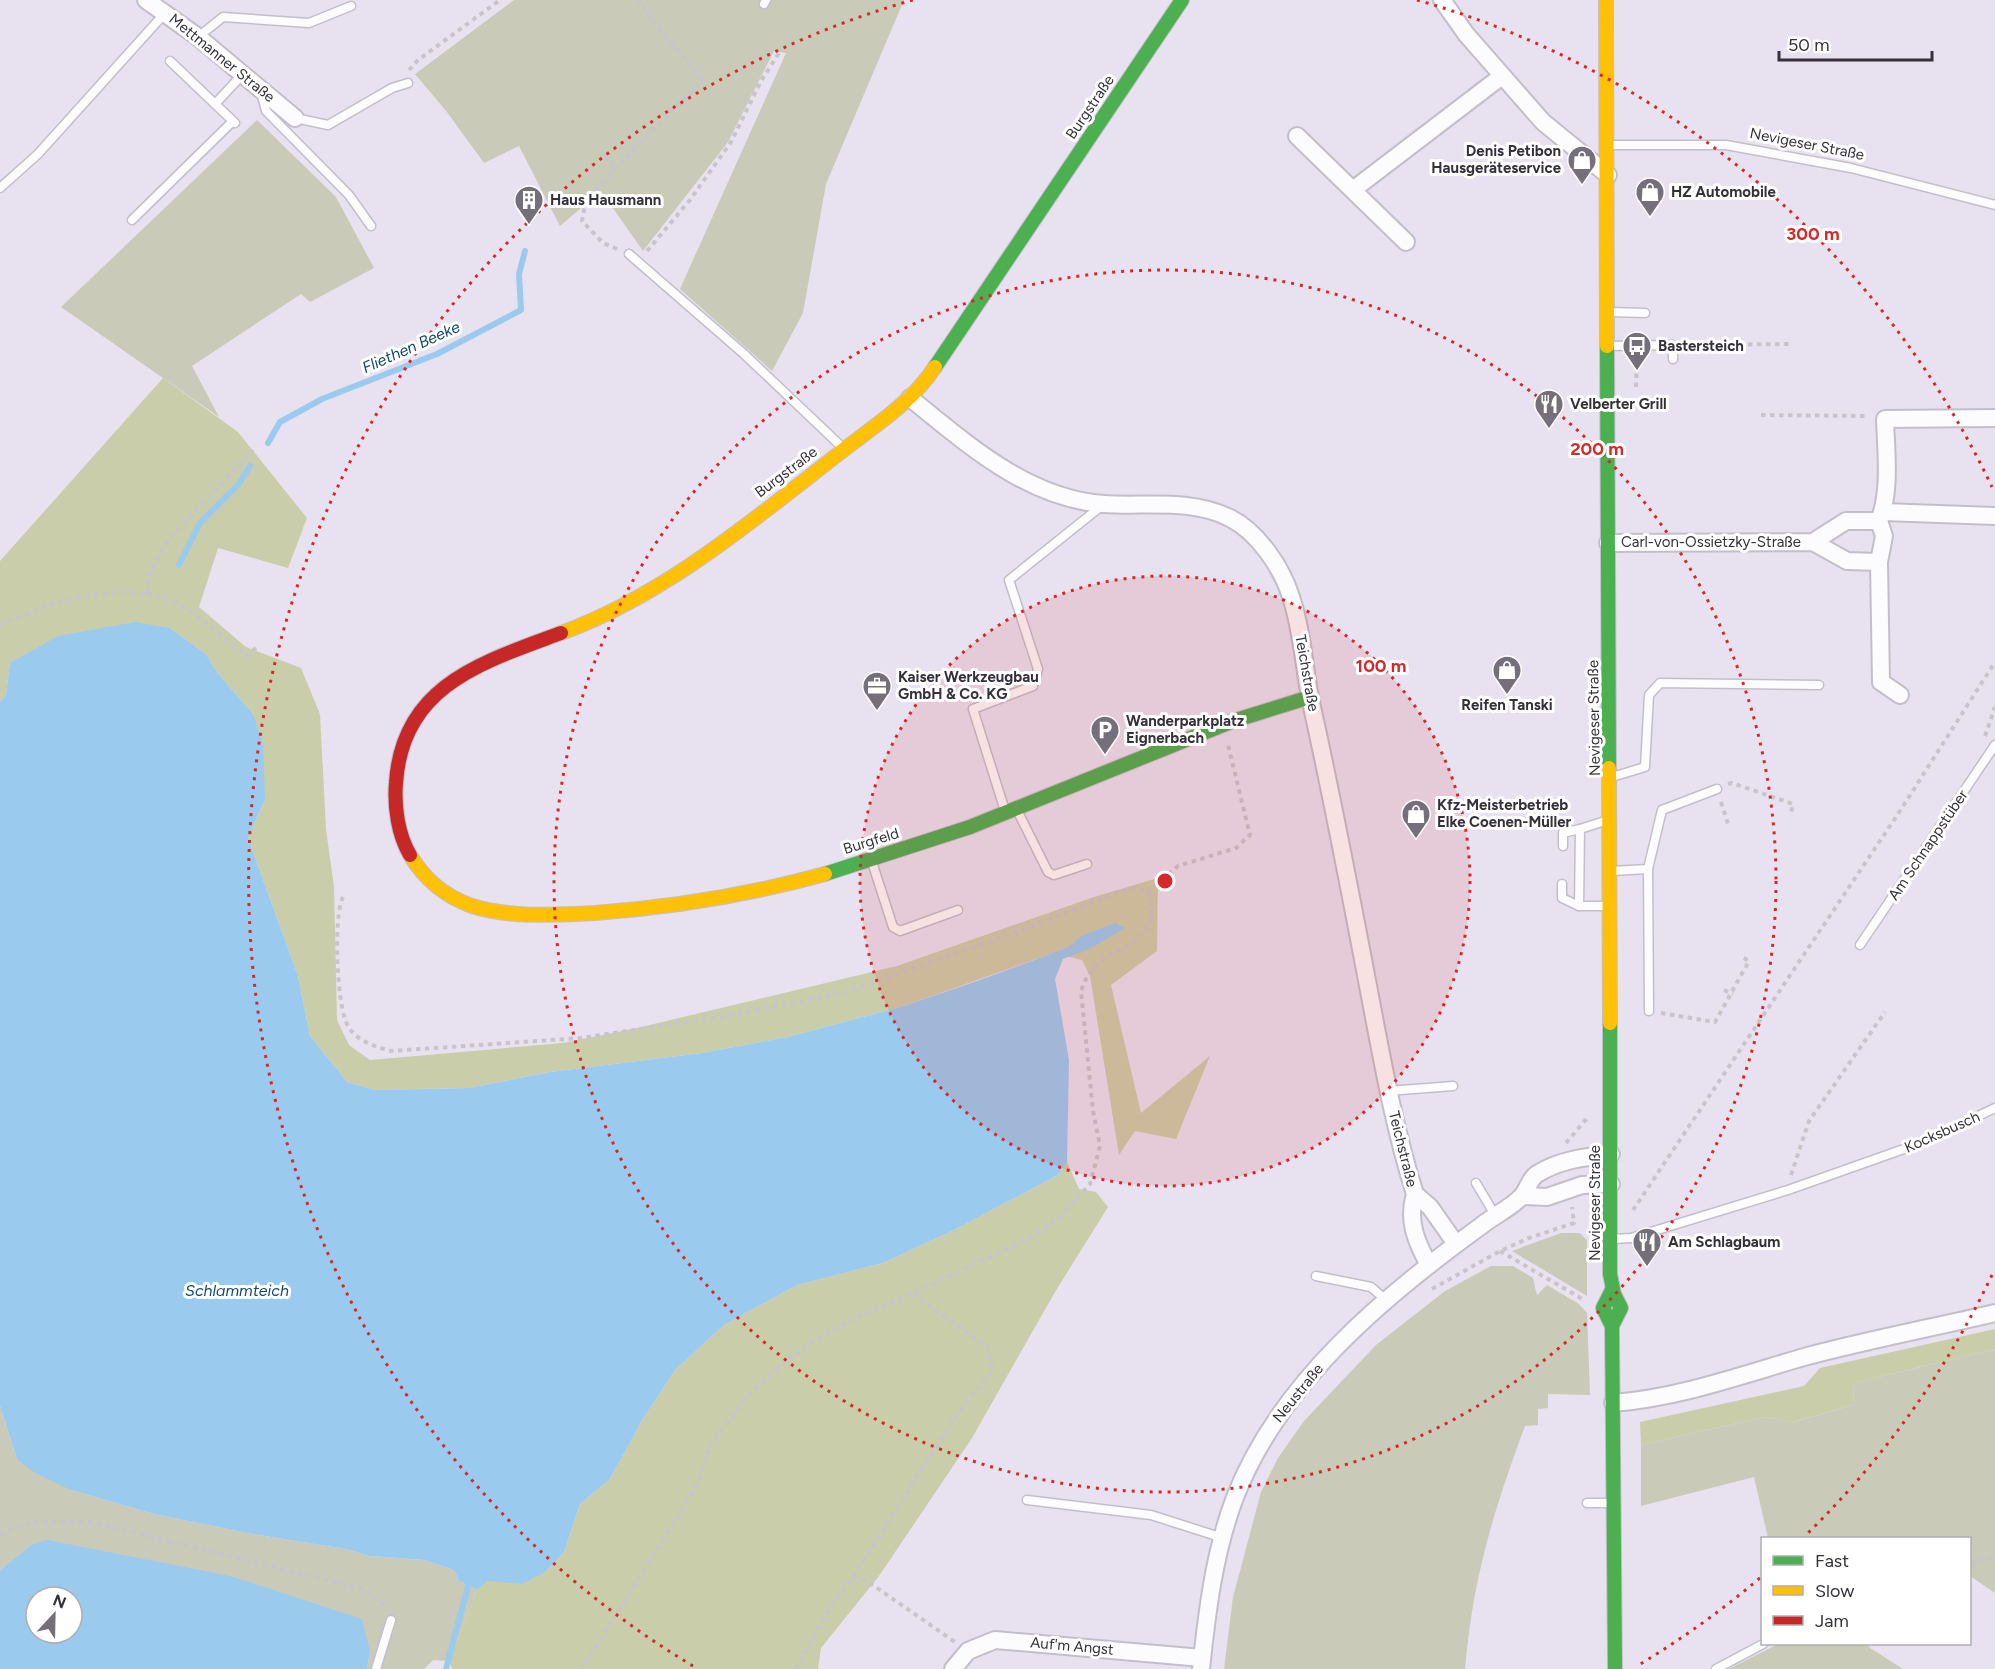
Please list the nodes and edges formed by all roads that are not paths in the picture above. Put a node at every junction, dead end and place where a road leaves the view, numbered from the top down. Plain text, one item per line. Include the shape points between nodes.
1 (146, 0) edge
2 (1182, 0) edge
3 (1442, 0) edge
4 (1606, 0) edge
5 (351, 6) dead end
6 (165, 12) junction
7 (198, 37) junction
8 (170, 62) dead end
9 (243, 74) junction
10 (1502, 76) junction
11 (408, 83) road end
12 (261, 89) junction
13 (215, 104) junction
14 (295, 118) joint
15 (1297, 136) dead end
16 (1608, 145) junction
17 (1608, 175) junction
18 (0, 188) edge
19 (1354, 189) junction
20 (1995, 205) edge
21 (132, 220) dead end
22 (371, 226) dead end
23 (1406, 242) dead end
24 (629, 254) road end
25 (1608, 312) junction
26 (1645, 313) dead end
27 (1609, 346) junction
28 (1673, 359) dead end
29 (910, 398) junction
30 (1995, 418) edge
31 (844, 448) junction
32 (1105, 504) junction
33 (1881, 516) junction
34 (1995, 516) edge
35 (1813, 542) junction
36 (1608, 543) junction
37 (1879, 562) junction
38 (1819, 685) dead end
39 (1900, 695) dead end
40 (1310, 697) junction
41 (1993, 742) edge
42 (1611, 777) junction
43 (1717, 789) road end
44 (1011, 811) junction
45 (1611, 819) junction
46 (1580, 829) junction
47 (1563, 846) dead end
48 (871, 859) junction
49 (1087, 864) dead end
50 (1648, 869) junction
51 (1611, 871) junction
52 (427, 880) joint
53 (1562, 884) dead end
54 (1579, 906) junction
55 (1611, 906) junction
56 (958, 910) dead end
57 (1860, 945) dead end
58 (1649, 1011) road end
59 (1453, 1086) dead end
60 (1388, 1090) junction
61 (1995, 1108) edge
62 (1611, 1154) junction
63 (1476, 1183) dead end
64 (1611, 1185) junction
65 (1414, 1194) junction
66 (1522, 1197) junction
67 (1495, 1215) junction
68 (1611, 1239) junction
69 (1456, 1244) junction
70 (1429, 1265) junction
71 (1316, 1275) dead end
72 (1387, 1301) junction
73 (1995, 1313) edge
74 (1613, 1403) junction
75 (1027, 1500) dead end
76 (1587, 1503) dead end
77 (1615, 1503) junction
78 (1223, 1538) junction
79 (391, 1620) road end
80 (1761, 1645) edge
81 (1201, 1663) edge
82 (376, 1669) edge
83 (953, 1669) edge
84 (1615, 1669) edge
85 (1716, 1669) edge

1 - 6 street, Mettmanner Straße
2 - 29 street, Burgstraße via 932,372
3 - 10 street
4 - 16 street, Nevigeser Straße
5 - 7 lane via 309,23 223,17
6 - 7 street, Mettmanner Straße
6 - 18 lane via 38,154
7 - 9 street, Mettmanner Straße
8 - 13 lane
9 - 12 street, Mettmanner Straße
9 - 13 lane
10 - 17 street via 1543,122
10 - 19 street
11 - 14 lane via 392,88 328,125
12 - 14 street, Mettmanner Straße
12 - 22 lane via 266,111 350,195
13 - 21 lane via 234,122
15 - 19 street
16 - 17 street, Nevigeser Straße
16 - 20 lane, Nevigeser Straße via 1726,145 1851,168
17 - 25 street, Nevigeser Straße
19 - 23 street
24 - 31 lane
25 - 26 lane
25 - 27 street, Nevigeser Straße
27 - 28 lane via 1673,345
27 - 36 street, Nevigeser Straße
29 - 31 street, Burgstraße
29 - 32 street, Teichstraße via 1011,475 1070,499
30 - 33 street via 1885,419 1887,460
31 - 52 street, Burgstraße via 720,543 656,586 589,622 453,677 439,690 414,721 396,765 395,793 403,845
32 - 40 street, Teichstraße via 1172,503 1230,518 1248,531 1277,566 1291,596
32 - 44 lane via 1009,580 1038,669 1033,686 973,709
33 - 34 street, Carl-von-Ossietzky-Straße
33 - 35 street, Carl-von-Ossietzky-Straße via 1846,521
33 - 37 street via 1884,536
35 - 36 street, Carl-von-Ossietzky-Straße
35 - 37 street, Carl-von-Ossietzky-Straße via 1847,561
36 - 42 street, Nevigeser Straße
37 - 39 street via 1881,682
38 - 42 lane via 1660,683 1649,695 1645,767
40 - 44 street, Burgfeld via 1230,722
40 - 60 street, Teichstraße
41 - 57 lane, Am Schnappstüber
42 - 45 street, Nevigeser Straße
43 - 50 lane via 1662,810
44 - 48 street, Burgfeld
44 - 49 lane via 1047,872 1054,875
45 - 46 lane
45 - 51 street, Nevigeser Straße
46 - 47 lane via 1563,833
46 - 54 lane
48 - 52 street, Burgfeld via 694,904 583,914 493,913 467,906
48 - 56 lane via 893,927 900,931
50 - 51 lane
50 - 58 lane
51 - 55 street, Nevigeser Straße
53 - 54 lane via 1562,898
54 - 55 lane
55 - 62 street, Nevigeser Straße
59 - 60 lane
60 - 65 street, Teichstraße
61 - 68 lane, Kocksbusch via 1918,1144 1788,1190 1631,1238
62 - 64 street, Nevigeser Straße
62 - 66 street, Neustraße via 1565,1162 1535,1175
63 - 67 lane
64 - 66 street via 1582,1185 1547,1197
64 - 68 street, Nevigeser Straße
65 - 69 street, Teichstraße via 1430,1207
65 - 70 street, Teichstraße via 1412,1222
66 - 67 street, Neustraße
67 - 69 street, Neustraße
68 - 74 street, Nevigeser Straße via 1612,1290 1603,1302 1602,1313 1612,1326
69 - 70 street, Neustraße
70 - 72 street, Neustraße
71 - 72 lane via 1371,1287
72 - 78 street, Neustraße via 1307,1378 1281,1410 1244,1475
73 - 74 street via 1715,1383
74 - 77 street, Nevigeser Straße
75 - 78 lane via 1151,1515
76 - 77 lane
77 - 84 street, Nevigeser Straße
78 - 81 street, Neustraße via 1208,1602
79 - 82 lane
80 - 85 lane
81 - 83 street, Auf'm Angst via 995,1640 968,1651

